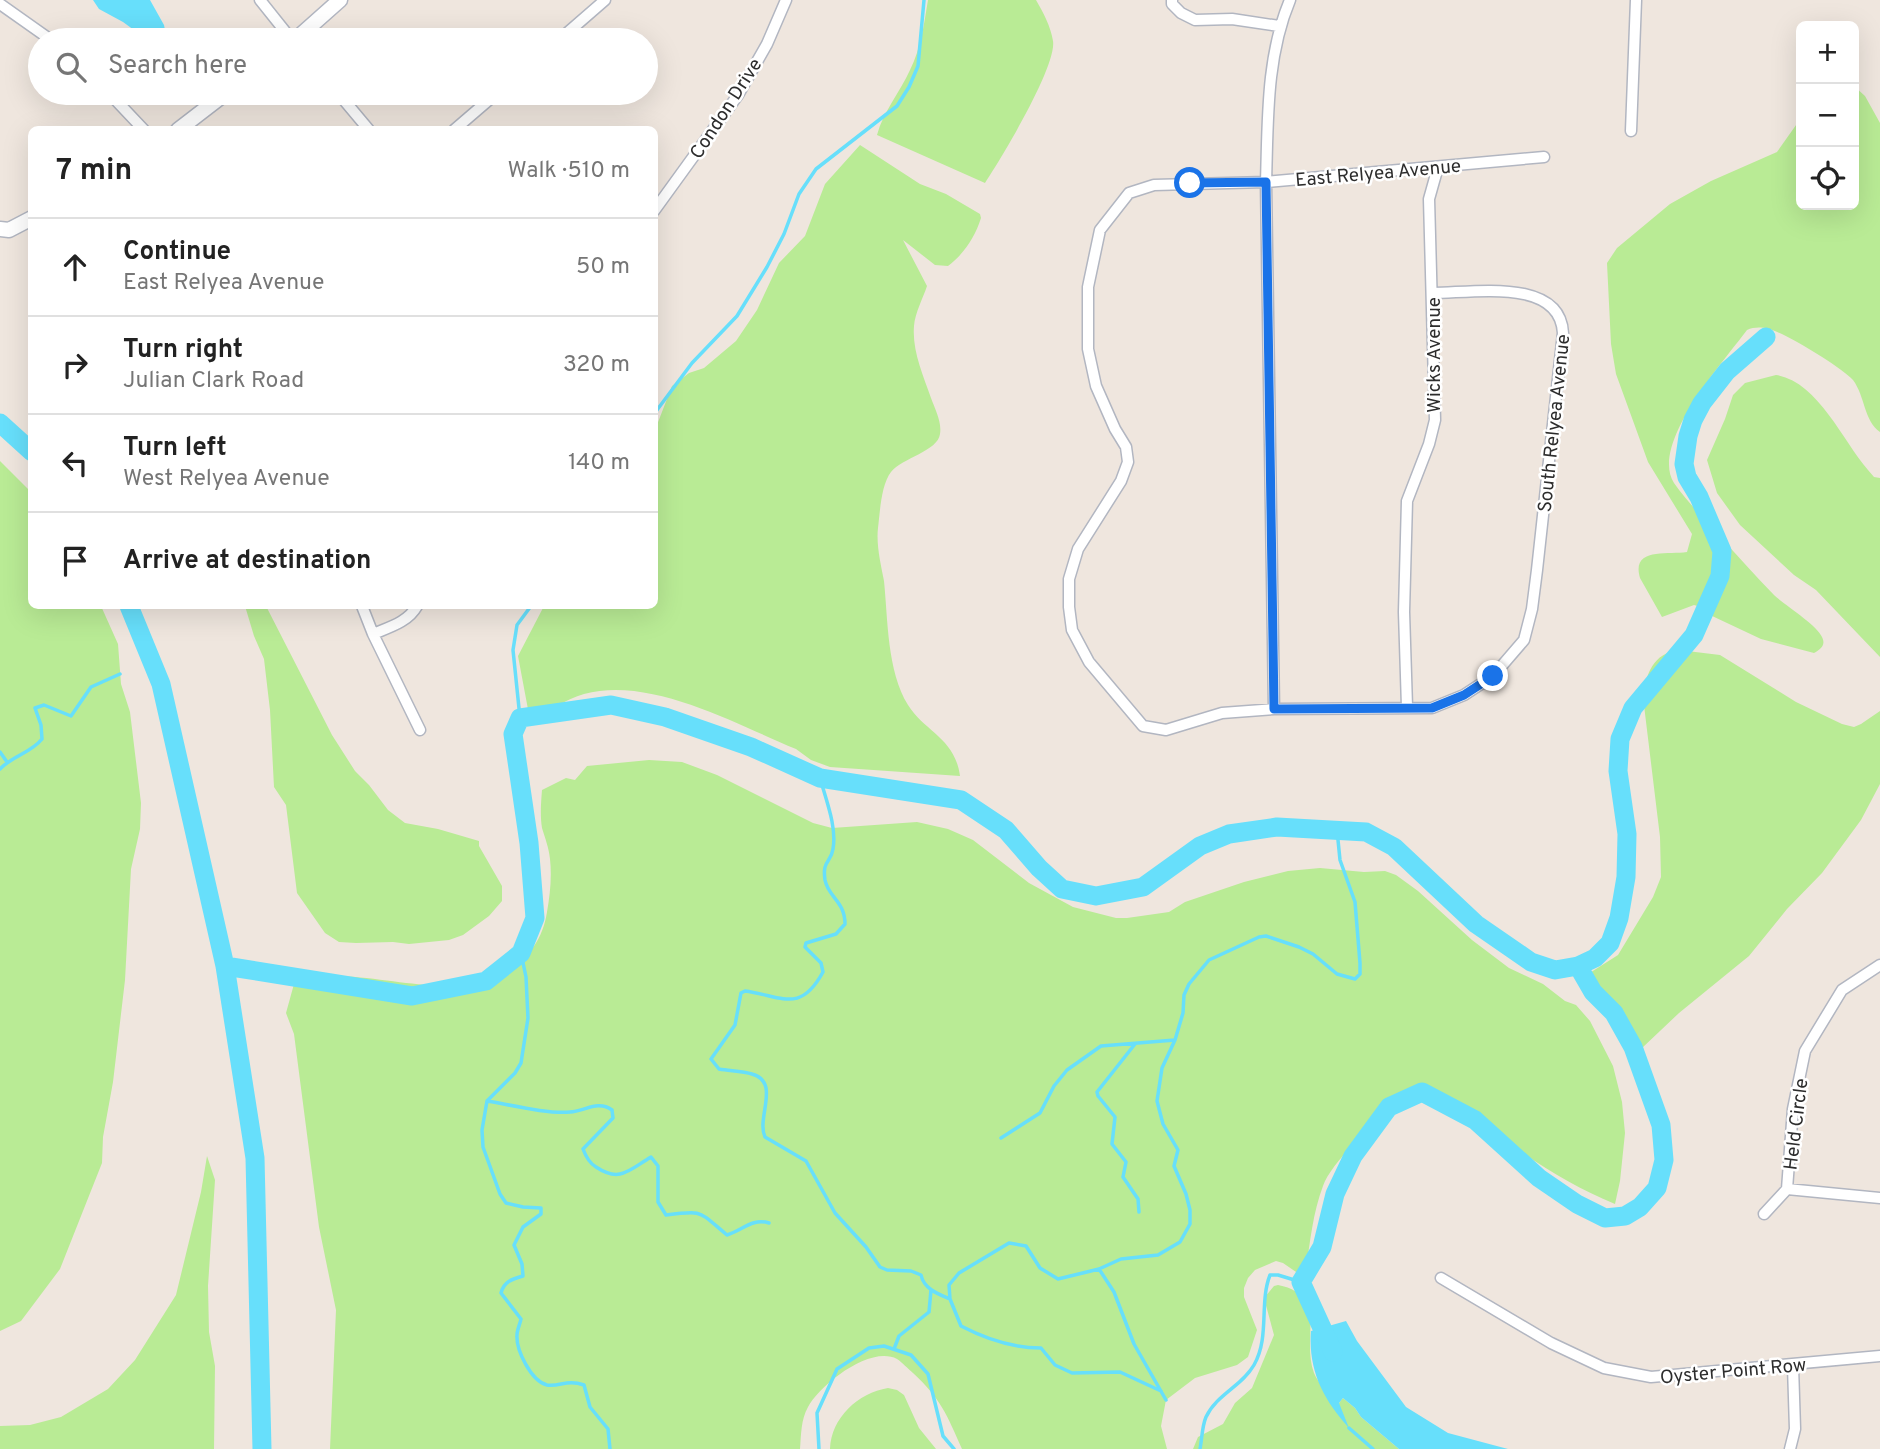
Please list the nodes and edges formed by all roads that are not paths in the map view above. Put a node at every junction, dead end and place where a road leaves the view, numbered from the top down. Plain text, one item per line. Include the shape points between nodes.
1 (260, 0) edge
2 (340, 0) edge
3 (605, 0) edge
4 (786, 0) edge
5 (1172, 0) edge
6 (1290, 0) edge
7 (1636, 0) edge
8 (0, 4) edge
9 (1279, 26) junction
10 (34, 28) edge
11 (284, 28) edge
12 (308, 28) edge
13 (573, 28) edge
14 (120, 105) edge
15 (210, 105) edge
16 (348, 105) edge
17 (484, 105) edge
18 (140, 126) edge
19 (183, 126) edge
20 (366, 126) edge
21 (459, 126) edge
22 (1631, 131) dead end
23 (1544, 157) dead end
24 (1438, 167) junction
25 (1266, 182) junction
26 (658, 205) edge
27 (28, 220) edge
28 (0, 229) edge
29 (1433, 293) junction
30 (363, 609) edge
31 (415, 609) edge
32 (373, 634) junction
33 (1407, 707) junction
34 (1274, 709) junction
35 (419, 730) dead end
36 (1880, 965) edge
37 (1787, 1189) junction
38 (1880, 1198) edge
39 (1764, 1214) dead end
40 (1441, 1278) dead end
41 (1880, 1356) edge
42 (1793, 1366) junction
43 (1790, 1449) edge

1 - 11 street
2 - 12 street
3 - 13 street
4 - 26 street, Condon Drive via 738,95
5 - 9 street via 1181,13 1195,20 1232,19
6 - 9 street
7 - 22 street
8 - 10 street
9 - 25 street via 1268,108
14 - 18 street
15 - 19 street
16 - 20 street
17 - 21 street
23 - 24 street, East Relyea Avenue
24 - 25 street, East Relyea Avenue
24 - 29 street, Wicks Avenue via 1429,199
25 - 34 street
25 - 34 street, East Relyea Avenue via 1154,185 1129,193 1100,230 1088,287 1088,349 1096,386 1126,447 1128,462 1078,549 1069,579 1069,607 1072,631 1089,662 1143,726 1166,730 1222,713
27 - 28 street via 9,230
29 - 33 street, Wicks Avenue via 1435,420 1406,501
29 - 33 street, South Relyea Avenue via 1535,295 1562,319 1563,332 1532,609 1524,640 1493,676 1464,695 1432,708
30 - 32 street
31 - 32 street via 401,622
32 - 35 street
33 - 34 street
36 - 37 street, Held Circle via 1842,990 1805,1051 1793,1110
37 - 38 street, Held Circle
37 - 39 street, Held Circle
40 - 42 street, Oyster Point Row via 1551,1343 1604,1368 1651,1377
41 - 42 street, Oyster Point Row
42 - 43 street via 1795,1429

